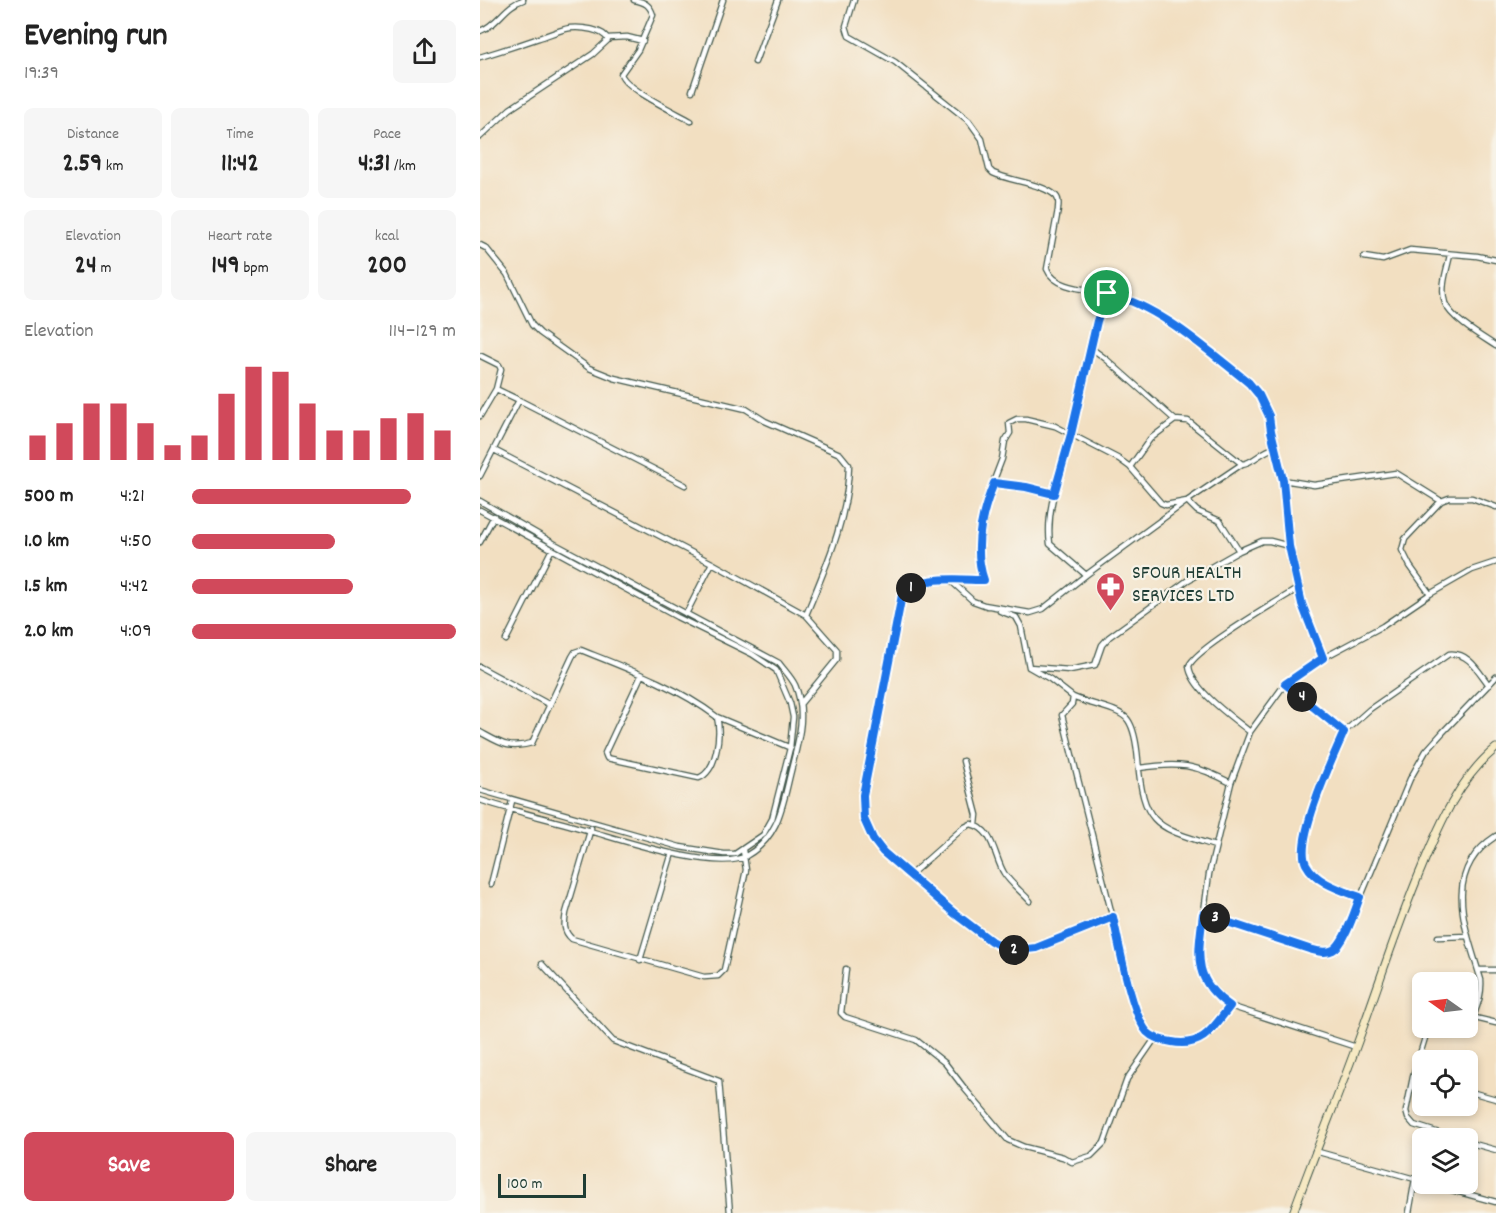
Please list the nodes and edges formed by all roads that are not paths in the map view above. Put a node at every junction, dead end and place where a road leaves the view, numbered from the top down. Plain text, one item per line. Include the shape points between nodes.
1 (523, 0) edge
2 (634, 0) edge
3 (723, 0) edge
4 (778, 0) edge
5 (854, 0) edge
6 (480, 31) edge
7 (608, 38) junction
8 (643, 41) junction
9 (480, 57) edge
10 (755, 62) dead end
11 (692, 91) dead end
12 (691, 121) dead end
13 (480, 137) edge
14 (480, 245) edge
15 (1450, 255) junction
16 (1364, 257) dead end
17 (1496, 260) edge
18 (1107, 293) junction
19 (1496, 346) edge
20 (1091, 348) junction
21 (481, 356) edge
22 (496, 388) junction
23 (519, 400) junction
24 (480, 416) edge
25 (1175, 420) junction
26 (1071, 434) junction
27 (1275, 448) junction
28 (494, 450) junction
29 (1242, 464) junction
30 (1130, 467) junction
31 (480, 476) edge
32 (1283, 480) junction
33 (994, 483) junction
34 (685, 485) dead end
35 (1054, 494) junction
36 (480, 501) edge
37 (1187, 501) junction
38 (1441, 501) junction
39 (1496, 507) edge
40 (480, 510) edge
41 (496, 512) junction
42 (493, 517) junction
43 (480, 543) edge
44 (553, 546) junction
45 (1289, 546) junction
46 (1239, 551) junction
47 (1496, 562) edge
48 (712, 563) junction
49 (1086, 575) junction
50 (984, 580) junction
51 (1299, 588) junction
52 (1430, 594) junction
53 (984, 605) junction
54 (686, 614) junction
55 (806, 615) junction
56 (506, 640) dead end
57 (1323, 658) junction
58 (480, 667) edge
59 (1029, 667) junction
60 (641, 676) junction
61 (1496, 678) edge
62 (1285, 684) junction
63 (1489, 685) junction
64 (1073, 697) junction
65 (801, 703) junction
66 (550, 705) junction
67 (717, 717) junction
68 (480, 732) edge
69 (1250, 732) junction
70 (1344, 732) junction
71 (790, 748) junction
72 (1496, 748) edge
73 (797, 750) junction
74 (963, 761) dead end
75 (1138, 768) junction
76 (1231, 783) junction
77 (480, 790) edge
78 (480, 801) edge
79 (512, 801) junction
80 (510, 810) junction
81 (592, 823) junction
82 (976, 825) junction
83 (590, 831) junction
84 (1496, 836) edge
85 (1215, 846) junction
86 (743, 850) junction
87 (672, 853) junction
88 (745, 857) junction
89 (910, 875) junction
90 (491, 884) dead end
91 (1360, 897) junction
92 (1030, 901) dead end
93 (1203, 914) junction
94 (1113, 917) junction
95 (1468, 936) junction
96 (1438, 937) dead end
97 (640, 960) junction
98 (543, 964) dead end
99 (846, 969) dead end
100 (1478, 970) junction
101 (1496, 970) edge
102 (1478, 1004) edge
103 (1230, 1006) junction
104 (1478, 1018) edge
105 (1496, 1023) edge
106 (1156, 1037) junction
107 (1356, 1047) junction
108 (1412, 1082) edge
109 (1478, 1094) edge
110 (1496, 1099) edge
111 (1423, 1128) edge
112 (1478, 1145) edge
113 (1496, 1150) edge
114 (1315, 1151) junction
115 (1412, 1178) edge
116 (1412, 1193) edge
117 (1467, 1194) edge
118 (1496, 1202) edge
119 (730, 1213) edge
120 (1293, 1213) edge
121 (1409, 1213) edge

1 - 6 street
2 - 8 street via 651,7 654,15
3 - 11 street
4 - 10 street
5 - 18 street via 846,26 849,36 895,62 969,121 982,139 993,173 1041,189 1059,201 1047,269 1050,276 1058,282
7 - 8 street
7 - 9 street via 605,34 573,28
7 - 13 street via 593,54 510,109
8 - 12 street via 622,78
14 - 55 street via 507,274 532,325 589,368 614,378 746,409 840,454 849,465 849,487 835,547
15 - 16 street via 1410,250 1383,260
15 - 17 street
15 - 19 street via 1444,281 1446,306 1469,329
18 - 20 street
18 - 27 street via 1131,300 1173,325 1249,383 1269,416
20 - 25 street
20 - 26 street
21 - 22 street via 501,369
22 - 23 street
22 - 24 street
23 - 28 street
23 - 34 street
25 - 29 street via 1188,421
25 - 30 street via 1150,439
26 - 30 street
26 - 33 street via 1026,419 1012,421
26 - 35 street
27 - 29 street
27 - 32 street
28 - 31 street
28 - 48 street
29 - 37 street
30 - 37 street via 1161,503
32 - 38 street via 1314,485 1396,473
32 - 45 street
33 - 35 street
33 - 50 street via 986,501 978,556
35 - 49 street via 1050,544
36 - 41 street
37 - 46 street via 1197,511 1220,521
37 - 49 street
38 - 39 street via 1463,496
38 - 52 street via 1405,538 1402,547
40 - 42 street
41 - 42 street
41 - 44 street
42 - 43 street
42 - 44 street
44 - 54 street
44 - 56 street
44 - 71 street via 776,670 793,717
45 - 46 street via 1262,541
45 - 51 street
46 - 59 street via 1188,580 1109,637 1095,665 1070,670
47 - 52 street via 1472,570
48 - 54 street
48 - 55 street
49 - 53 street via 1042,609 1030,613
50 - 53 street via 950,580 973,601
50 - 89 street via 931,580 902,595 863,795 864,819 873,839
51 - 57 street
51 - 69 street via 1207,647 1188,666 1194,682
52 - 57 street via 1383,626
53 - 59 street via 1016,617
54 - 65 street via 779,663 794,684
55 - 65 street via 837,650 837,659
57 - 62 street
58 - 66 street
59 - 64 street
60 - 66 street via 580,650 575,652
60 - 67 street via 692,699
60 - 67 street via 605,753 607,758 703,777 712,766 719,732
61 - 63 street
62 - 69 street
62 - 70 street
63 - 70 street via 1466,656 1449,654
63 - 91 street via 1426,751 1410,779
64 - 75 street via 1128,719
64 - 94 street via 1062,715
65 - 73 street
66 - 68 street via 532,743 508,746
67 - 71 street
69 - 76 street
70 - 91 street via 1321,785 1302,851 1305,863 1321,880
71 - 73 street
71 - 86 street via 772,819 763,835
72 - 107 main road via 1458,790 1432,844
73 - 88 street via 777,823 767,841
74 - 82 street
75 - 76 street via 1180,764
75 - 85 street via 1148,811 1157,824
76 - 85 street
77 - 79 street
78 - 80 street
79 - 80 street
79 - 81 street
80 - 83 street
80 - 90 street
81 - 83 street
81 - 86 street via 680,847 724,854
82 - 89 street via 963,828
82 - 92 street via 989,837 1004,873
83 - 87 street
83 - 97 street via 569,897 565,930 572,939
84 - 95 street via 1476,853 1462,885 1460,900
85 - 93 street
86 - 88 street
87 - 88 street via 719,861
87 - 97 street
88 - 97 street via 747,870 724,970 718,976 704,978
89 - 94 street via 954,913 1004,948 1036,948
91 - 93 street via 1342,942 1323,952
93 - 103 street via 1201,974 1208,987
94 - 106 street via 1137,1015 1148,1033
95 - 96 street
95 - 100 street
98 - 119 street via 613,1041 719,1081
99 - 106 street via 841,1013 845,1017 916,1040 945,1064 1008,1140 1072,1162 1091,1156 1104,1143 1127,1079
100 - 101 street
100 - 102 street via 1482,989
103 - 106 street via 1199,1040 1184,1044
103 - 107 street
104 - 105 street
107 - 114 main road
108 - 111 street via 1406,1111 1414,1125
109 - 110 street
112 - 113 street
114 - 115 street
114 - 120 main road
116 - 121 street
117 - 118 street

